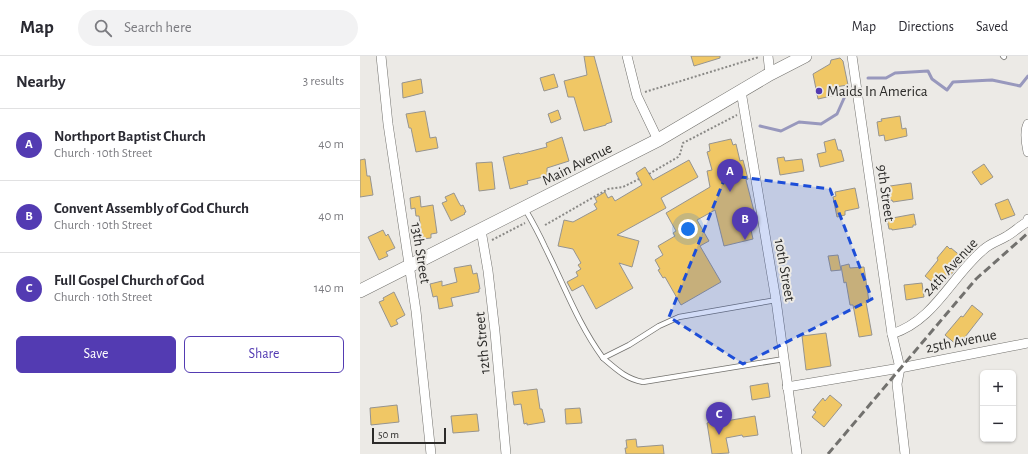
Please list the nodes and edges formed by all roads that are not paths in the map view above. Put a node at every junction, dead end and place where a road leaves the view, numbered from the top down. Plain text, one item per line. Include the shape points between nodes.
1 (380, 56) edge
2 (627, 56) edge
3 (768, 56) edge
4 (805, 56) edge
5 (852, 56) edge
6 (770, 74) junction
7 (741, 91) junction
8 (1028, 124) edge
9 (658, 140) junction
10 (1028, 152) edge
11 (525, 209) junction
12 (1028, 219) edge
13 (481, 230) junction
14 (409, 266) junction
15 (360, 291) edge
16 (776, 300) junction
17 (892, 334) junction
18 (1028, 343) edge
19 (603, 358) junction
20 (784, 359) junction
21 (900, 368) junction
22 (787, 387) junction
23 (431, 454) edge
24 (506, 454) edge
25 (797, 454) edge
26 (905, 454) edge

1 - 14 street, 13th Street
2 - 9 street via 637,96
3 - 6 street
4 - 6 main road, Main Avenue
5 - 17 street, 9th Street
6 - 7 main road, Main Avenue
7 - 9 main road, Main Avenue
7 - 16 street, 10th Street
8 - 10 street
9 - 11 main road, Main Avenue
11 - 13 main road, Main Avenue
11 - 19 lane via 569,300
12 - 17 street, 24th Avenue via 984,249 920,320 903,331
13 - 14 main road, Main Avenue
13 - 24 street, 12th Street via 495,332
14 - 15 main road, Main Avenue
14 - 23 street, 13th Street
16 - 19 lane via 679,317
16 - 20 street, 10th Street
17 - 21 street
18 - 21 street, 25th Avenue
19 - 20 lane via 632,380 643,382
20 - 22 street, 10th Street
21 - 22 street, 25th Avenue
21 - 26 street via 897,384
22 - 25 street, 10th Street

